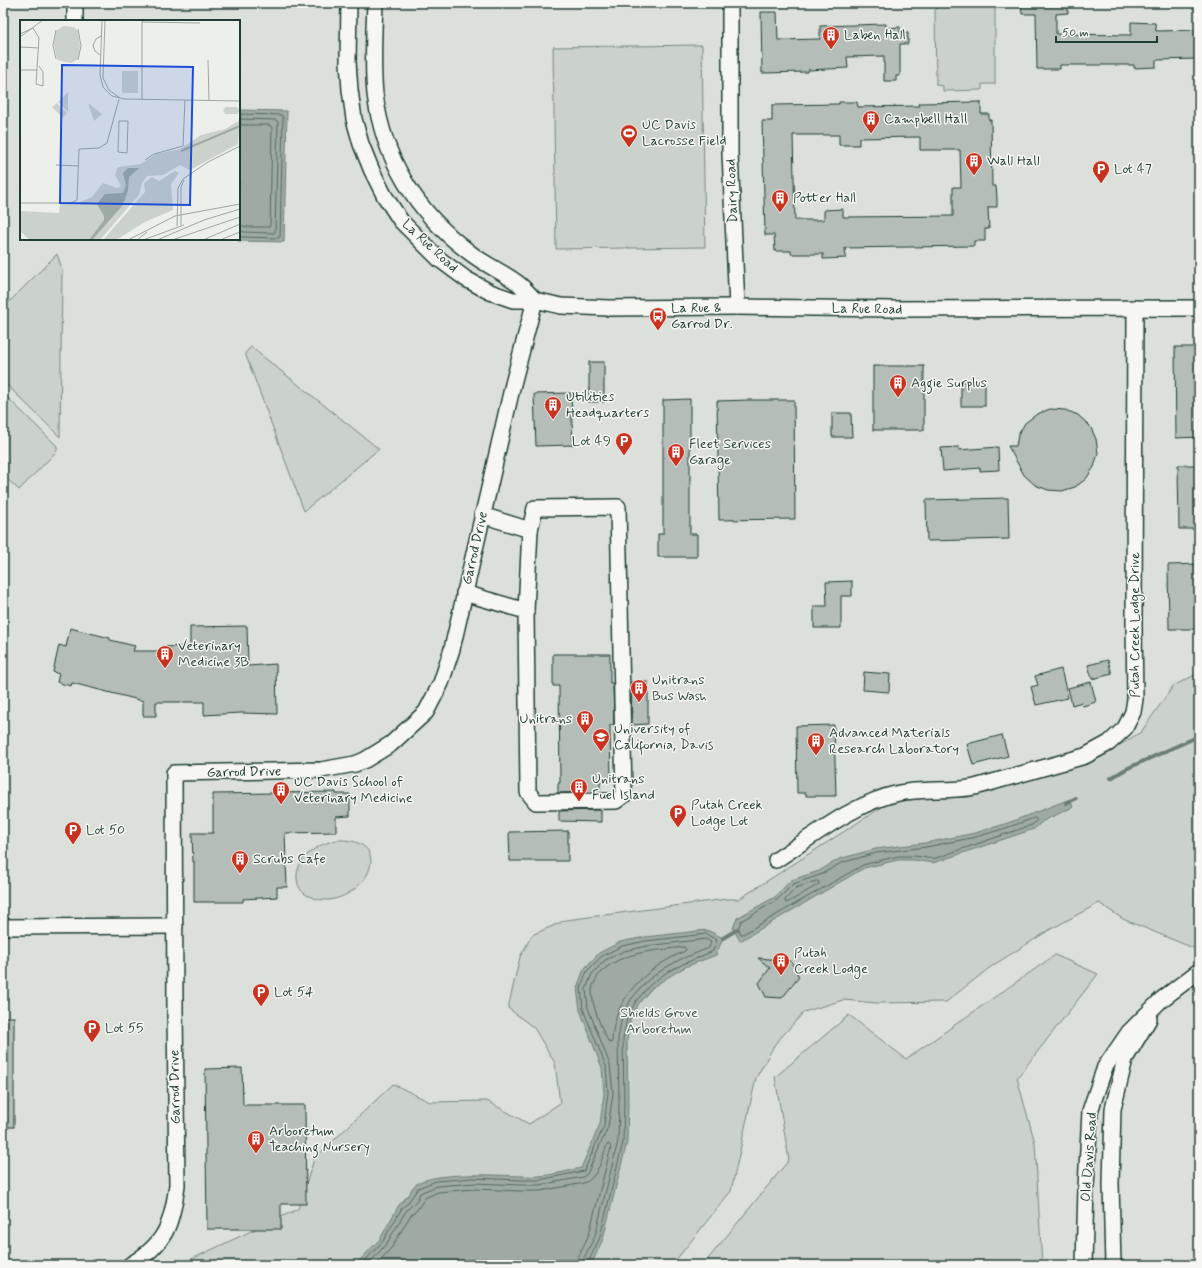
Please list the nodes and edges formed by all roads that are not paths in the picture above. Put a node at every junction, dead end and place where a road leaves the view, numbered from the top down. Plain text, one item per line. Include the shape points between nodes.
1 (75, 3) edge
2 (349, 3) edge
3 (375, 3) edge
4 (730, 3) edge
5 (75, 20) edge
6 (535, 300) junction
7 (737, 307) junction
8 (1135, 308) junction
9 (1199, 308) edge
10 (482, 515) junction
11 (530, 530) junction
12 (464, 593) junction
13 (526, 611) junction
14 (776, 860) dead end
15 (174, 926) junction
16 (3, 927) edge
17 (1199, 971) edge
18 (1162, 1000) junction
19 (130, 1265) edge
20 (1084, 1265) edge
21 (1113, 1265) edge

1 - 5 street
2 - 6 street, La Rue Road via 348,62 354,119 361,144 384,195 401,220 420,240 439,259 466,279 490,292 513,300
3 - 6 street, La Rue Road via 375,93 378,114 396,166 413,196 433,221 469,253 520,284
4 - 7 street, Dairy Road via 731,192
6 - 7 street, La Rue Road via 585,308
6 - 10 street, Garrod Drive
7 - 8 street, La Rue Road via 892,310
8 - 9 street, La Rue Road
8 - 14 street, Putah Creek Lodge Drive via 1135,699 1133,712 1125,728 1109,743 1085,756 975,787 914,790 865,805
10 - 11 street
10 - 12 street, Garrod Drive
11 - 13 street
11 - 13 street via 535,508 618,507 624,795 616,801 536,802 528,792
12 - 13 street
12 - 15 street, Garrod Drive via 442,683 426,712 374,756 355,764 321,770 174,773
15 - 16 street
15 - 19 street, Garrod Drive via 176,1198 170,1224 161,1240 145,1257
17 - 18 street, Old Davis Road
18 - 20 street, Old Davis Road via 1128,1032 1105,1067 1090,1111
18 - 21 street, Old Davis Road via 1125,1059 1113,1109

